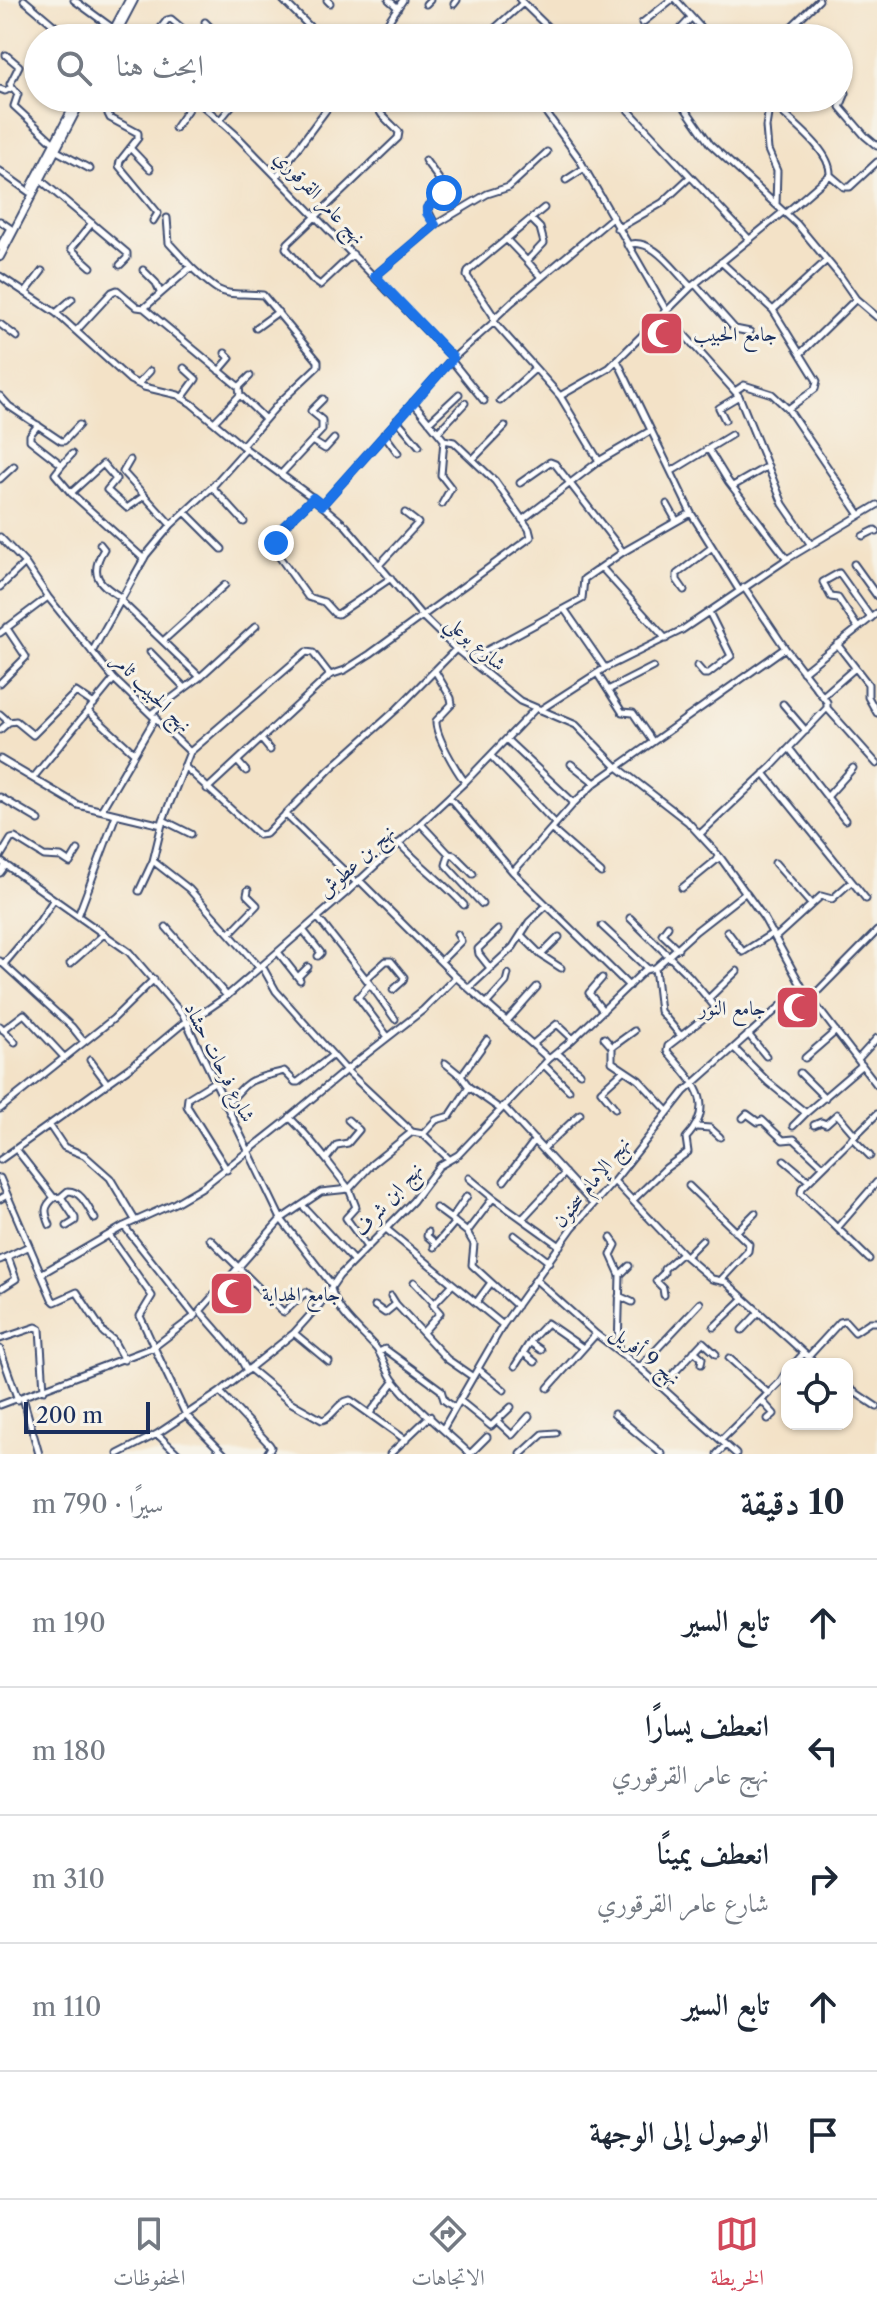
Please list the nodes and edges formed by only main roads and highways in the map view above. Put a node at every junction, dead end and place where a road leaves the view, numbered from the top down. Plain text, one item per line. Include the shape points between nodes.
1 (132, 0) edge
2 (119, 24) edge
3 (73, 112) edge
4 (38, 178) junction
5 (22, 210) junction
6 (0, 247) edge
7 (0, 257) edge

1 - 2 main road
3 - 4 main road
4 - 5 main road
4 - 5 main road
5 - 6 main road
5 - 7 main road

